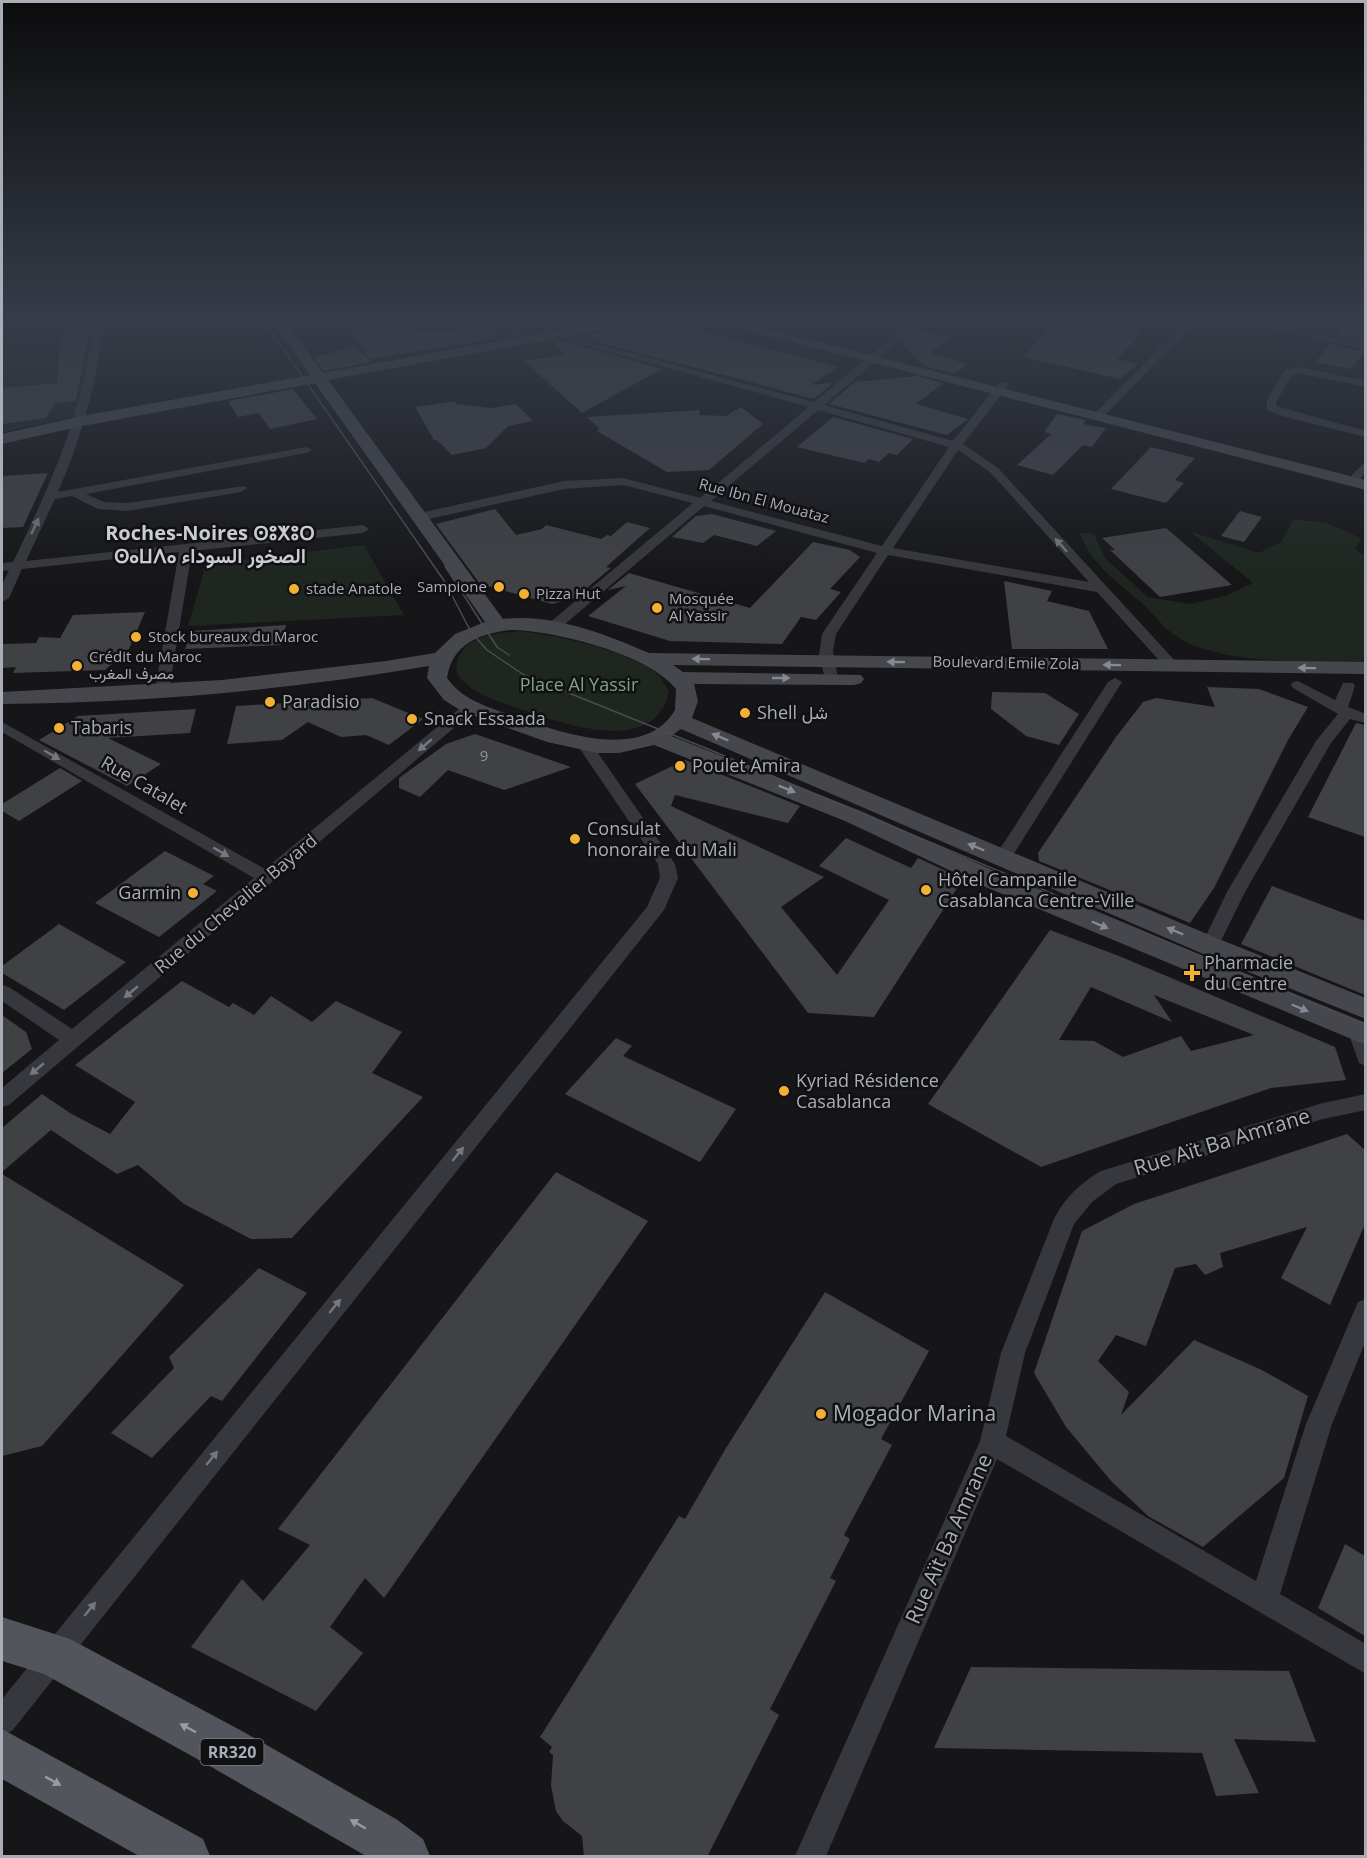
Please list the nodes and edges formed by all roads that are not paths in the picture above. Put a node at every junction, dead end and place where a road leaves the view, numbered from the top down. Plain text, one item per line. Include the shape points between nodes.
1 (85, 408) edge
2 (155, 408) edge
3 (340, 408) edge
4 (815, 408) joint
5 (985, 408) edge
6 (1076, 408) edge
7 (1106, 408) edge
8 (1271, 408) edge
9 (1100, 414) junction
10 (82, 421) junction
11 (1365, 434) edge
12 (2, 439) edge
13 (956, 445) junction
14 (306, 450) dead end
15 (1365, 464) edge
16 (1362, 480) edge
17 (241, 488) dead end
18 (75, 493) junction
19 (49, 497) junction
20 (703, 502) junction
21 (420, 518) junction
22 (363, 529) dead end
23 (186, 549) junction
24 (882, 550) junction
25 (17, 566) junction
26 (2, 567) edge
27 (1099, 588) junction
28 (2, 598) edge
29 (496, 625) junction
30 (553, 627) junction
31 (646, 658) junction
32 (1172, 666) junction
33 (439, 668) junction
34 (1365, 668) edge
35 (828, 670) junction
36 (680, 678) junction
37 (1115, 682) junction
38 (1298, 685) junction
39 (1357, 686) edge
40 (162, 690) junction
41 (2, 698) edge
42 (470, 707) junction
43 (1344, 711) junction
44 (1365, 719) edge
45 (679, 720) junction
46 (2, 726) edge
47 (654, 737) junction
48 (586, 746) junction
49 (1002, 858) junction
50 (267, 878) junction
51 (1210, 946) junction
52 (2, 992) edge
53 (1365, 1009) edge
54 (1362, 1034) edge
55 (73, 1040) junction
56 (1365, 1058) edge
57 (2, 1099) edge
58 (1365, 1102) edge
59 (1365, 1310) edge
60 (992, 1442) junction
61 (1264, 1600) junction
62 (2, 1639) edge
63 (54, 1655) junction
64 (1365, 1660) edge
65 (2, 1721) edge
66 (2, 1753) edge
67 (186, 1857) edge
68 (406, 1857) edge
69 (810, 1857) edge

1 - 10 street
2 - 10 street
3 - 21 street
4 - 13 street
4 - 20 street
5 - 13 street
6 - 9 street
7 - 9 street
8 - 11 street
9 - 16 street
10 - 12 street
10 - 19 street
13 - 24 street
27 -> 13 street via 994,470
14 - 18 street
15 - 16 street
17 - 18 street via 127,507 102,506
18 - 19 street
25 -> 19 street
20 - 21 street, Rue Ibn El Mouataz via 623,481 593,482
20 - 24 street, Rue Ibn El Mouataz
20 - 30 street
21 - 29 street
22 - 23 street
23 - 25 street
23 - 40 street
24 - 27 street, Rue Ibn El Mouataz
24 - 35 street via 829,634 825,646
25 - 26 street
25 - 28 street
27 - 32 street
29 - 30 street
29 - 33 street via 459,639
30 - 31 street
35 -> 31 street, Boulevard Emile Zola
31 - 36 street
34 -> 32 street, Boulevard Emile Zola
32 -> 35 street, Boulevard Emile Zola
33 - 40 street
33 - 42 street via 449,694
36 -> 35 street, Boulevard Emile Zola
35 - 37 street, Boulevard Emile Zola
36 - 45 street via 689,695
37 - 38 street, Boulevard Emile Zola
37 - 49 street
38 - 39 street, Boulevard Emile Zola
38 - 43 street
39 - 43 street
40 - 41 street
42 - 48 street
42 -> 50 street, Rue du Chevalier Bayard
43 - 44 street
43 - 51 street via 1236,892
45 - 47 street
49 -> 45 street
46 -> 50 street, Rue Catalet
47 - 48 street via 620,746
47 -> 54 street via 853,816 990,879
63 -> 48 street via 655,910 669,878 666,864
51 -> 49 street
50 -> 55 street, Rue du Chevalier Bayard
51 - 53 street
52 - 55 street
54 - 56 street
55 -> 57 street, Rue du Chevalier Bayard
58 - 60 street, Rue Aït Ba Amrane via 1323,1110 1131,1170 1090,1188 1065,1219 1013,1353
59 - 61 street via 1319,1424
60 - 61 street
60 - 69 street, Rue Aït Ba Amrane
61 - 64 street
62 - 63 main road, RR320
63 - 65 street
68 -> 63 main road, RR320 via 379,1836
66 -> 67 main road

